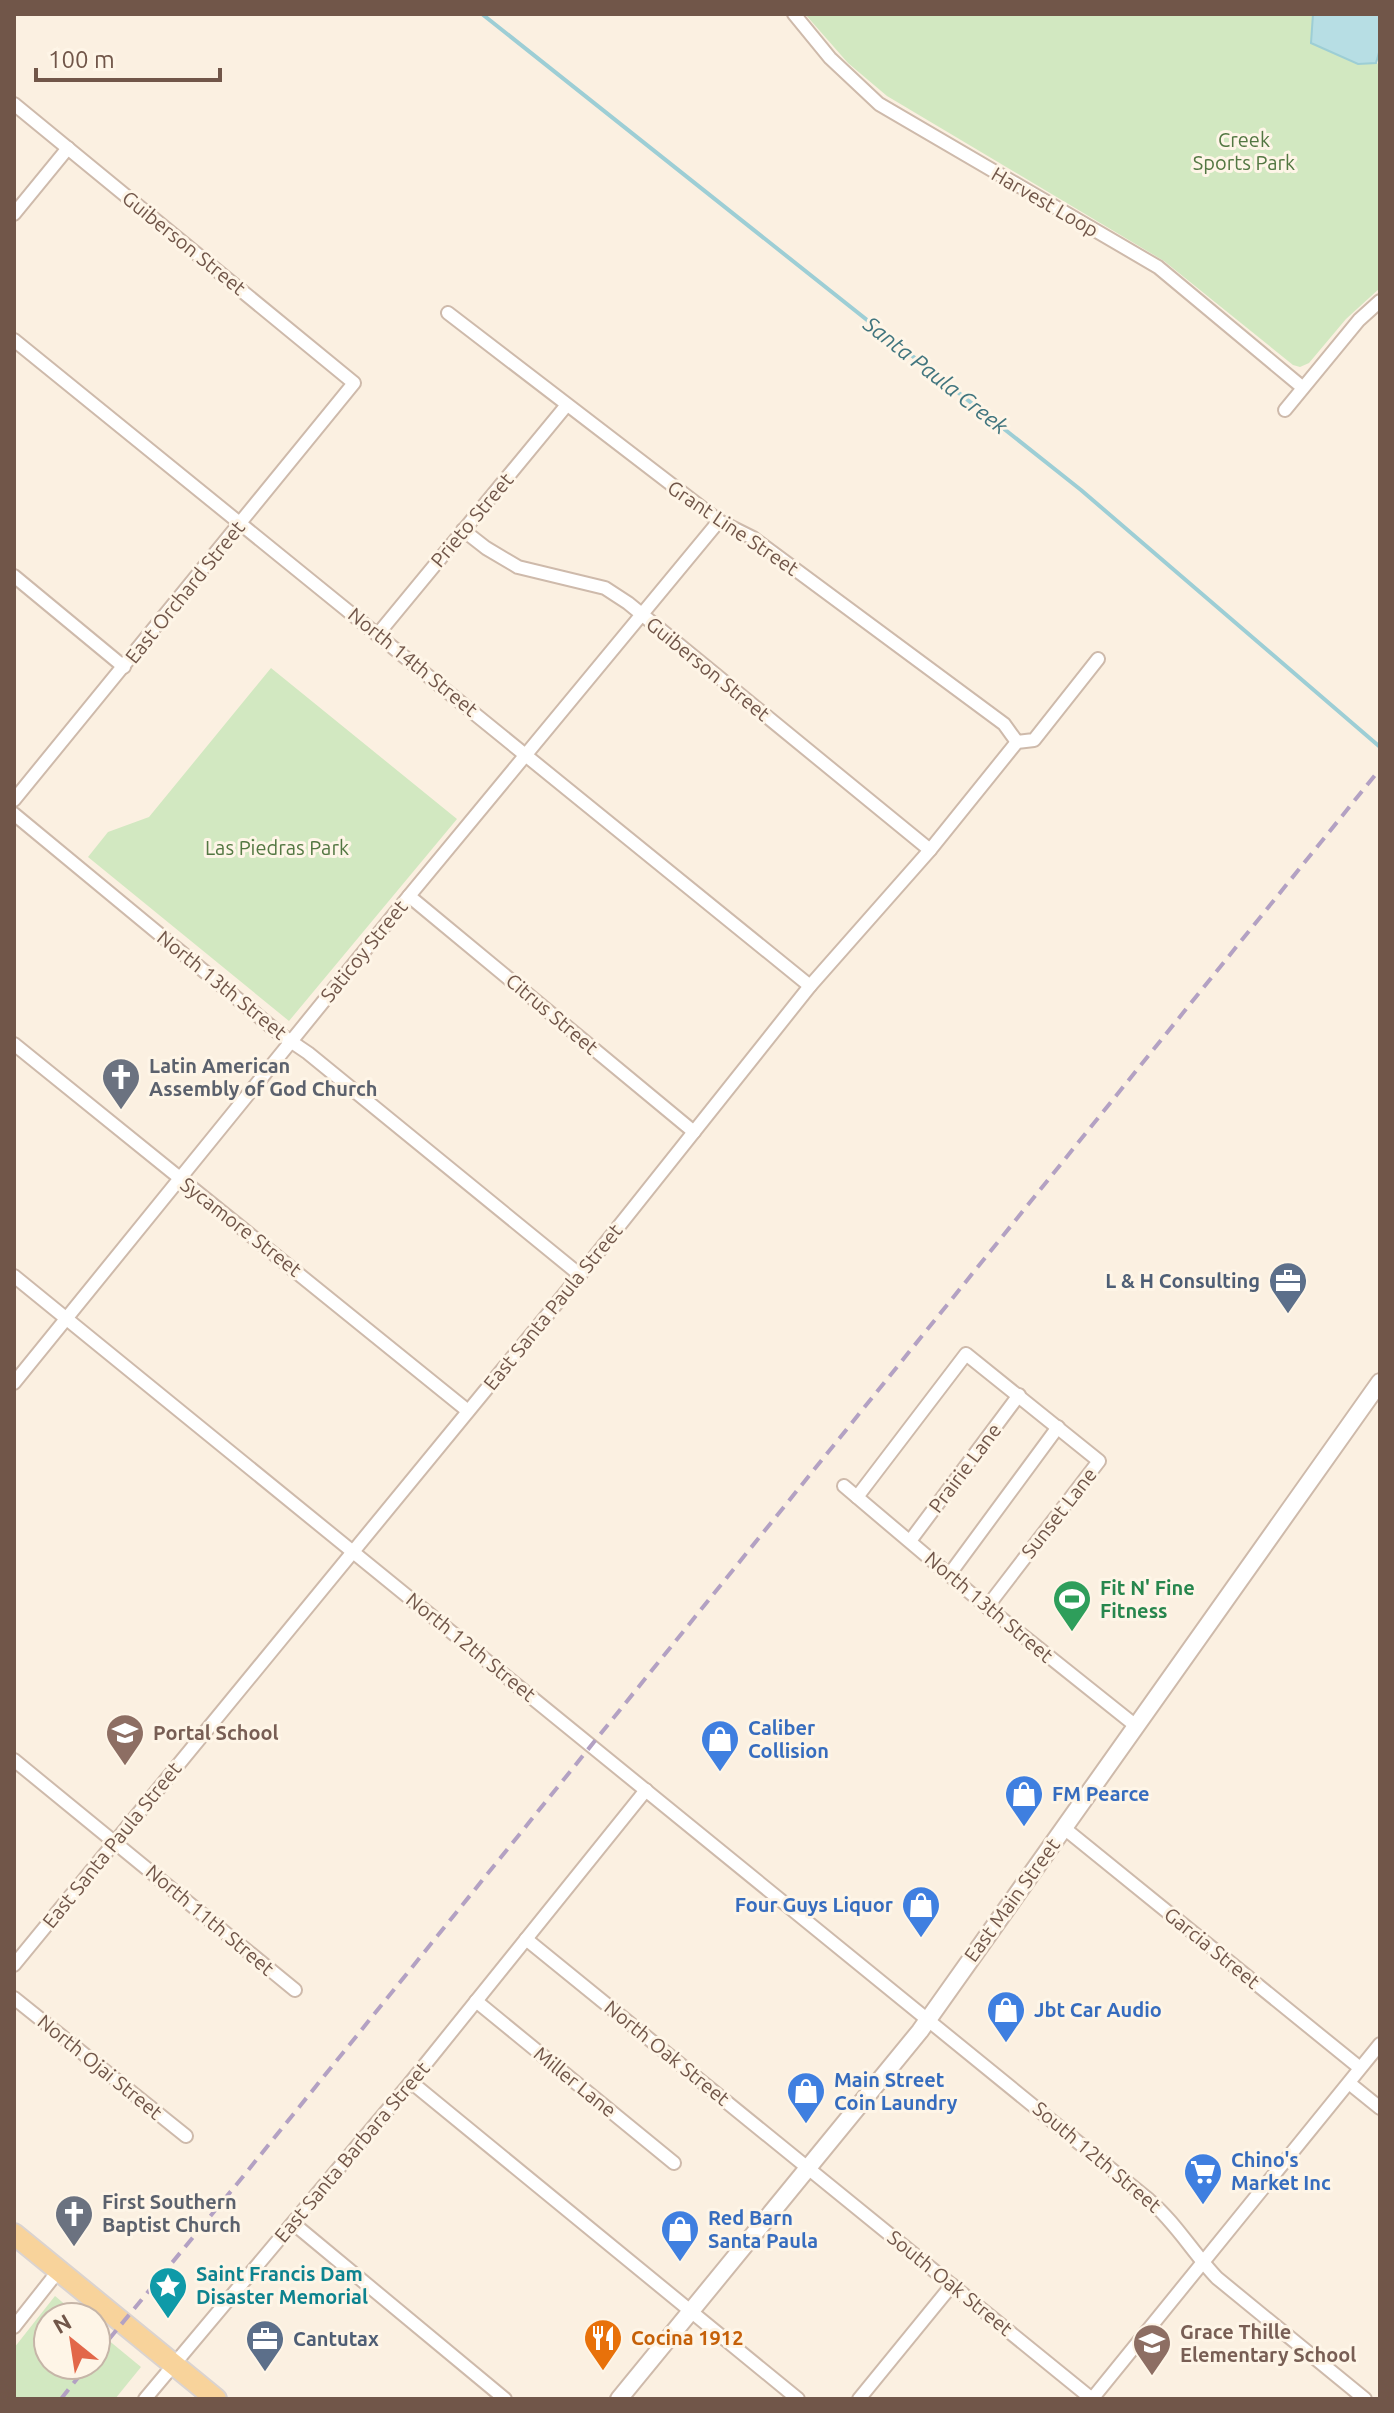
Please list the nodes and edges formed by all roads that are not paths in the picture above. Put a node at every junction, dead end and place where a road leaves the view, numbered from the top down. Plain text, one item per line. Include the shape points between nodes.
1 (794, 14) edge
2 (14, 104) edge
3 (68, 148) junction
4 (14, 214) edge
5 (1380, 301) edge
6 (448, 313) dead end
7 (14, 340) edge
8 (354, 383) joint
9 (1302, 387) junction
10 (566, 406) junction
11 (1285, 410) dead end
12 (719, 521) junction
13 (241, 524) junction
14 (463, 530) junction
15 (14, 576) edge
16 (642, 615) junction
17 (378, 634) junction
18 (1098, 659) dead end
19 (124, 667) junction
20 (1017, 742) junction
21 (526, 754) junction
22 (14, 800) edge
23 (14, 814) edge
24 (930, 850) junction
25 (409, 896) junction
26 (810, 986) junction
27 (291, 1041) junction
28 (14, 1044) edge
29 (694, 1132) junction
30 (181, 1180) junction
31 (580, 1275) junction
32 (14, 1276) edge
33 (66, 1317) junction
34 (1380, 1382) edge
35 (14, 1383) edge
36 (1019, 1395) junction
37 (468, 1411) junction
38 (1058, 1427) junction
39 (844, 1486) dead end
40 (857, 1497) junction
41 (910, 1541) junction
42 (352, 1550) junction
43 (949, 1575) junction
44 (987, 1607) junction
45 (1136, 1726) junction
46 (14, 1760) edge
47 (646, 1790) junction
48 (1064, 1828) junction
49 (115, 1841) junction
50 (526, 1939) junction
51 (14, 1965) edge
52 (295, 1990) dead end
53 (14, 1998) edge
54 (476, 2001) junction
55 (927, 2019) junction
56 (1380, 2044) edge
57 (1360, 2068) junction
58 (411, 2082) junction
59 (1349, 2083) junction
60 (1380, 2108) edge
61 (186, 2136) dead end
62 (674, 2163) dead end
63 (808, 2168) junction
64 (294, 2224) junction
65 (14, 2234) edge
66 (1202, 2263) junction
67 (59, 2270) junction
68 (952, 2285) junction
69 (691, 2311) junction
70 (14, 2327) edge
71 (173, 2363) junction
72 (145, 2399) edge
73 (216, 2399) edge
74 (505, 2399) edge
75 (619, 2399) edge
76 (798, 2399) edge
77 (859, 2399) edge
78 (1092, 2399) edge
79 (1365, 2399) edge

1 - 9 street, Harvest Loop via 830,58 879,104 1158,267
2 - 3 street, Guiberson Street
3 - 4 street
3 - 8 street, Guiberson Street
5 - 9 street
6 - 10 street, Grant Line Street
7 - 13 street, North 14th Street
8 - 13 street, East Orchard Street
9 - 11 street
10 - 12 street, Grant Line Street
10 - 14 street, Prieto Street
12 - 16 street, Saticoy Street
12 - 20 street, Grant Line Street via 766,547 1004,724
13 - 17 street, North 14th Street
13 - 19 street, East Orchard Street
14 - 16 street, Guiberson Street via 518,567 605,588
14 - 17 street, Prieto Street
15 - 19 street
16 - 21 street, Saticoy Street
16 - 24 street, Guiberson Street
17 - 21 street, North 14th Street
18 - 20 street, East Santa Paula Street via 1034,740
19 - 22 street, East Orchard Street
20 - 24 street, East Santa Paula Street
21 - 25 street, Saticoy Street
21 - 26 street, North 14th Street
23 - 27 street, North 13th Street
24 - 26 street, East Santa Paula Street
25 - 27 street, Saticoy Street
25 - 29 street, Citrus Street
26 - 29 street, East Santa Paula Street
27 - 30 street, Saticoy Street
27 - 31 street, North 13th Street
28 - 30 street, Sycamore Street
29 - 31 street, East Santa Paula Street
30 - 33 street, Saticoy Street
30 - 37 street, Sycamore Street
31 - 37 street, East Santa Paula Street
32 - 33 street, North 12th Street
33 - 35 street, Saticoy Street
33 - 42 street, North 12th Street
34 - 45 street, East Main Street
36 - 38 street
36 - 40 street via 966,1354
36 - 41 street, Prairie Lane
37 - 42 street, East Santa Paula Street
38 - 43 street
38 - 44 street, Sunset Lane via 1099,1461
39 - 40 street, North 13th Street
40 - 41 street, North 13th Street
41 - 43 street, North 13th Street
42 - 47 street, North 12th Street
42 - 49 street, East Santa Paula Street
43 - 44 street, North 13th Street
44 - 45 street, North 13th Street
45 - 48 street, East Main Street
46 - 49 street, North 11th Street
47 - 50 street, East Santa Barbara Street
47 - 55 street, North 12th Street
48 - 55 street, East Main Street
48 - 57 street, Garcia Street
49 - 51 street, East Santa Paula Street
49 - 52 street, North 11th Street
50 - 54 street, East Santa Barbara Street
50 - 63 street, North Oak Street
53 - 61 street, North Ojai Street
54 - 58 street, East Santa Barbara Street
54 - 62 street, Miller Lane
55 - 63 street, East Main Street
55 - 66 street, South 12th Street via 1165,2214
56 - 57 street
57 - 59 street
58 - 64 street, East Santa Barbara Street
58 - 69 street
59 - 60 street
59 - 66 street
63 - 68 street, South Oak Street
63 - 69 street, East Main Street
64 - 71 street, East Santa Barbara Street
64 - 74 street
65 - 67 main road
66 - 78 street
66 - 79 street, South 12th Street
67 - 70 street
67 - 71 main road
68 - 77 street
68 - 78 street, South Oak Street
69 - 75 street, East Main Street
69 - 76 street
71 - 72 street, East Santa Barbara Street
71 - 73 main road

